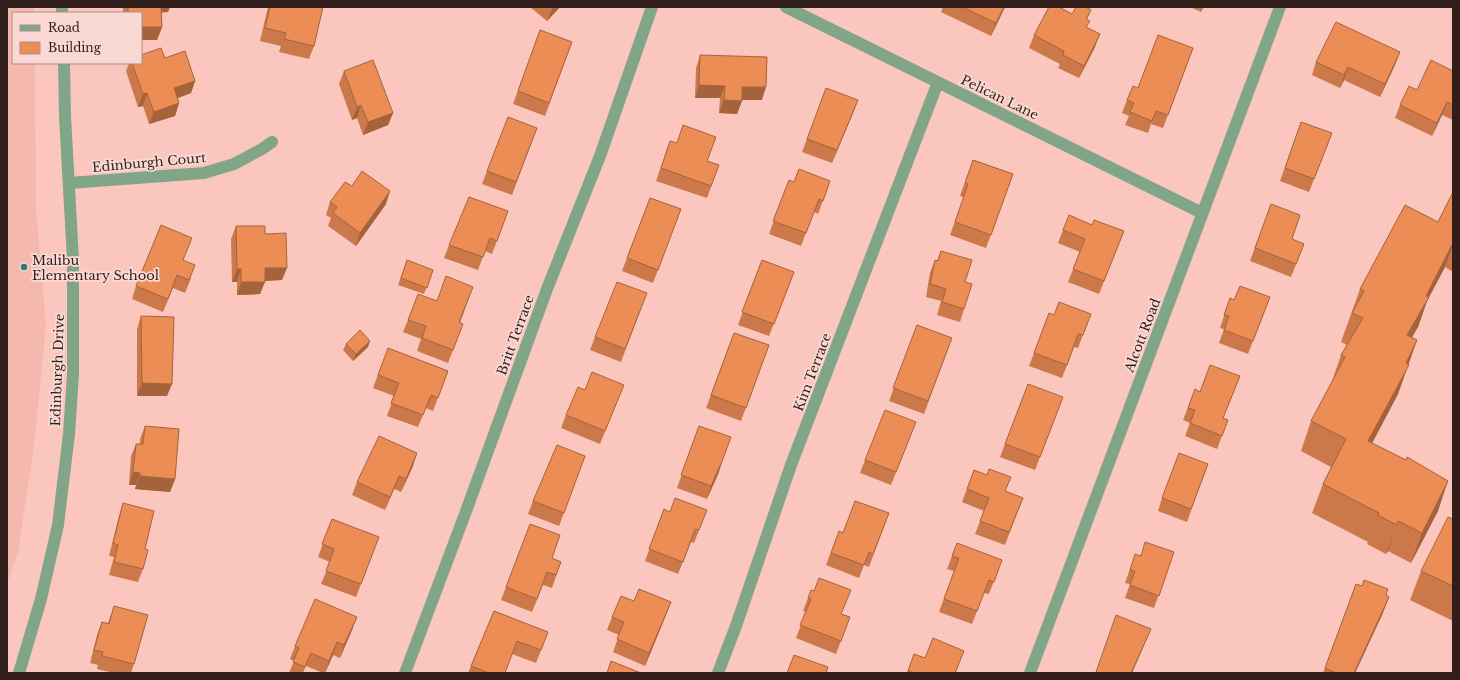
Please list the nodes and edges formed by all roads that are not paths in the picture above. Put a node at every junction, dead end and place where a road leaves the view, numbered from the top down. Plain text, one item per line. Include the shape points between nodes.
1 (652, 7) edge
2 (786, 7) edge
3 (1280, 7) edge
4 (64, 64) edge
5 (938, 82) junction
6 (272, 142) dead end
7 (69, 183) junction
8 (1202, 213) junction
9 (18, 673) edge
10 (405, 673) edge
11 (718, 673) edge
12 (1030, 673) edge

1 - 10 street, Britt Terrace via 600,156 547,289
2 - 5 street, Pelican Lane
3 - 8 street, Alcott Road
4 - 7 street, Edinburgh Drive
5 - 8 street, Pelican Lane
5 - 11 street, Kim Terrace via 792,465
6 - 7 street, Edinburgh Court via 234,164 204,173
7 - 9 street, Edinburgh Drive via 73,260 70,434 58,525 41,599
8 - 12 street, Alcott Road

